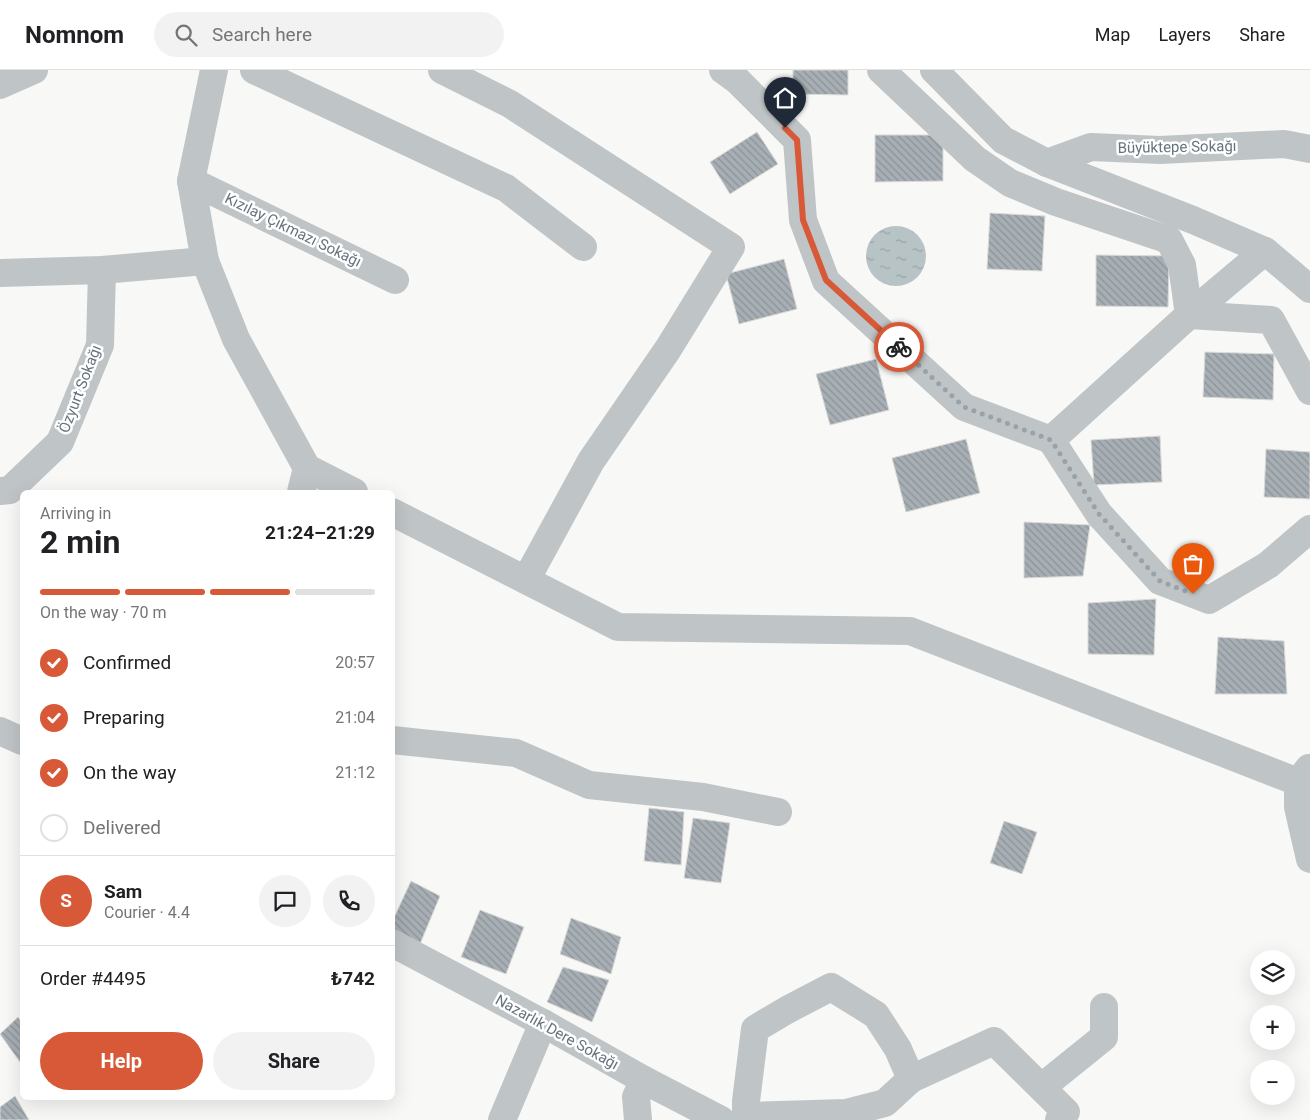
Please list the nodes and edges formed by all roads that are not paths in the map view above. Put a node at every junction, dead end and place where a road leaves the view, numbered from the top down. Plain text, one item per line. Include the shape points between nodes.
1 (34, 70) edge
2 (214, 70) edge
3 (254, 70) edge
4 (442, 70) edge
5 (723, 70) edge
6 (881, 70) edge
7 (934, 70) edge
8 (0, 85) edge
9 (1310, 148) edge
10 (1047, 163) junction
11 (191, 180) junction
12 (583, 246) dead end
13 (1265, 251) junction
14 (205, 261) junction
15 (102, 270) junction
16 (0, 273) edge
17 (395, 280) dead end
18 (1310, 289) edge
19 (1189, 315) junction
20 (1310, 390) edge
21 (1051, 440) junction
22 (304, 480) edge
23 (0, 490) edge
24 (346, 490) edge
25 (395, 514) edge
26 (1310, 528) edge
27 (526, 580) junction
28 (0, 731) edge
29 (20, 740) edge
30 (395, 740) edge
31 (1304, 774) edge
32 (778, 812) dead end
33 (1310, 859) edge
34 (395, 945) edge
35 (1104, 1007) dead end
36 (543, 1023) junction
37 (911, 1079) junction
38 (644, 1080) junction
39 (1042, 1087) junction
40 (689, 1113) edge
41 (851, 1116) edge
42 (1067, 1117) edge
43 (738, 1119) edge
44 (502, 1120) edge
45 (638, 1120) edge

1 - 8 street
2 - 11 street
3 - 12 street via 506,188
4 - 27 street via 510,104 731,247 591,462
5 - 21 street via 797,140 803,220 826,280 964,407
6 - 19 street via 974,160 1010,183 1169,240 1182,265
7 - 10 street via 1003,140
9 - 10 street, Büyüktepe Sokağı via 1284,144 1160,150 1091,147
10 - 13 street
11 - 14 street
11 - 17 street, Kızılay Çıkmazı Sokağı
13 - 18 street
13 - 19 street
14 - 15 street
14 - 22 street via 236,339
15 - 16 street
15 - 23 street, Özyurt Sokağı via 100,345 60,442 10,490
19 - 20 street via 1271,320
19 - 21 street
21 - 26 street via 1099,514 1160,581 1210,600 1268,566
22 - 24 street
25 - 27 street
27 - 31 street via 618,627 910,632
28 - 29 street
30 - 32 street via 516,753 589,785 704,797
31 - 33 street via 1298,807
34 - 36 street, Nazarlık Dere Sokağı
35 - 39 street via 1104,1037
36 - 38 street, Nazarlık Dere Sokağı
36 - 44 street
37 - 39 street via 994,1041
37 - 41 street via 885,1103
37 - 43 street via 898,1049 876,1015 831,987 755,1029 746,1102
38 - 40 street, Nazarlık Dere Sokağı
38 - 45 street via 636,1097
39 - 42 street
40 - 43 street, Nazarlık Dere Sokağı
41 - 43 street

